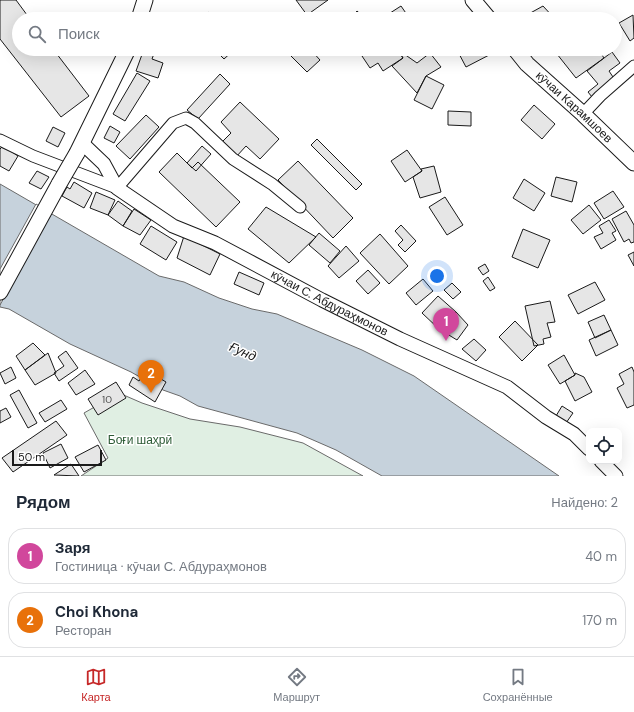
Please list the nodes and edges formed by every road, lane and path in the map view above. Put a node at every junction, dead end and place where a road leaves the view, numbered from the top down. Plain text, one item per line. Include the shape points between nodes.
1 (145, 0) edge
2 (473, 0) edge
3 (141, 12) edge
4 (484, 12) edge
5 (125, 56) edge
6 (521, 56) edge
7 (634, 66) edge
8 (584, 114) junction
9 (0, 140) edge
10 (80, 148) junction
11 (634, 163) edge
12 (117, 188) junction
13 (300, 207) dead end
14 (0, 292) edge
15 (586, 446) edge
16 (604, 464) edge
17 (616, 476) edge

1 - 3 main road
2 - 4 main road
5 - 10 main road
6 - 8 main road, кӯчаи Карамшоев
7 - 8 street
8 - 11 main road, кӯчаи Карамшоев
9 - 12 street via 33,156
10 - 12 street, кӯчаи С. Абдураҳмонов via 104,164
10 - 14 main road, bridge
12 - 13 street via 173,123 186,118 195,123 233,159 272,184
12 - 15 street, кӯчаи С. Абдураҳмонов via 173,226 215,243 400,339 507,388 574,434
16 - 17 street

